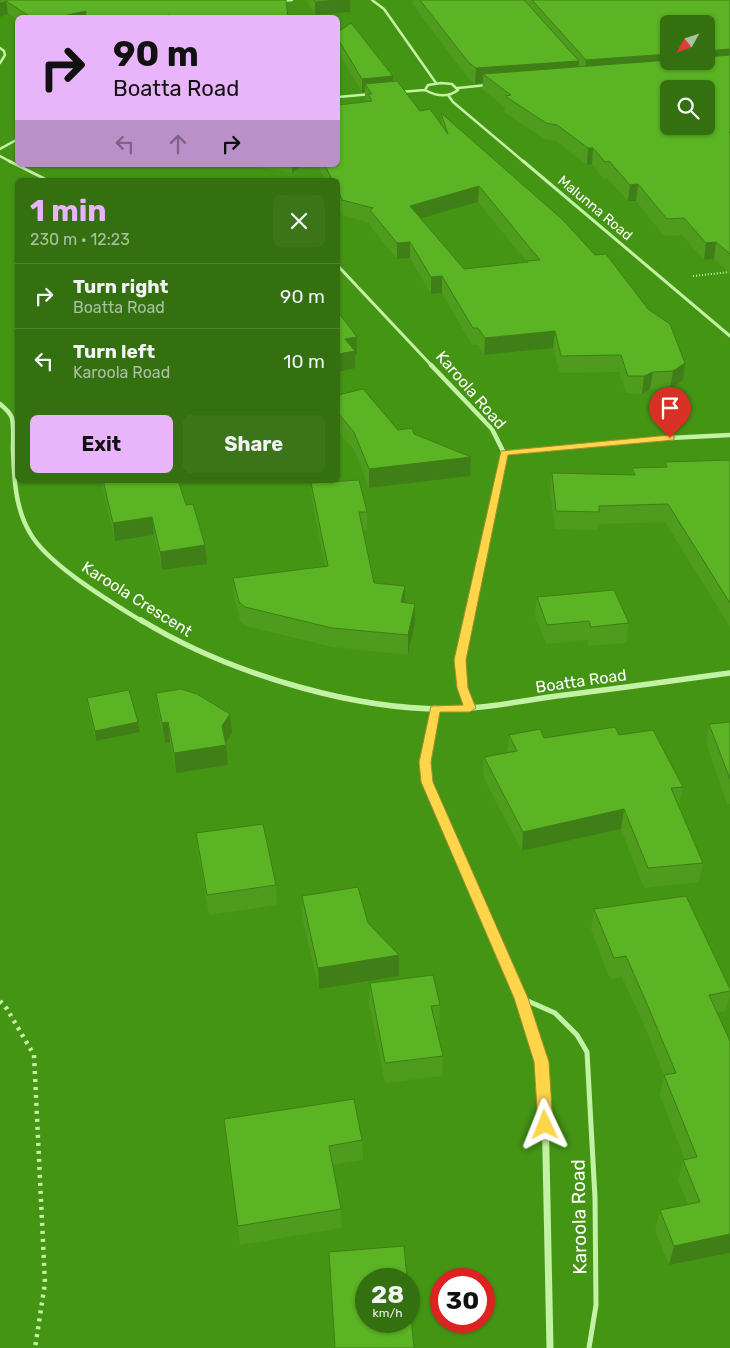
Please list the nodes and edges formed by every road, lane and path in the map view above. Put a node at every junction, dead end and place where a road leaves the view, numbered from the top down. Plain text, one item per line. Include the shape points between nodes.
1 (292, 0) edge
2 (372, 0) edge
3 (277, 2) edge
4 (0, 48) edge
5 (0, 63) edge
6 (436, 83) junction
7 (487, 86) edge
8 (458, 88) junction
9 (425, 90) junction
10 (396, 92) edge
11 (377, 94) edge
12 (448, 94) junction
13 (340, 96) edge
14 (15, 141) edge
15 (0, 149) edge
16 (0, 156) edge
17 (15, 165) edge
18 (19, 167) edge
19 (40, 178) edge
20 (340, 268) edge
21 (730, 272) edge
22 (662, 279) junction
23 (730, 336) edge
24 (0, 404) edge
25 (730, 435) edge
26 (504, 453) junction
27 (15, 477) edge
28 (15, 483) edge
29 (730, 673) edge
30 (435, 708) junction
31 (470, 708) junction
32 (521, 998) junction
33 (0, 1001) edge
34 (35, 1348) edge
35 (550, 1348) edge
36 (589, 1348) edge

1 - 3 street
2 - 6 street via 384,9
4 - 5 street via 5,55
6 - 8 street
6 - 9 street
7 - 8 street
8 - 12 street via 458,91
9 - 10 street
9 - 12 street
11 - 13 street
12 - 22 street, Malunna Road via 453,102
14 - 15 street
16 - 17 street
18 - 19 street
20 - 26 street, Karoola Road via 492,429
21 - 22 path
22 - 23 street, Malunna Road
24 - 27 street, Karoola Crescent via 12,419
25 - 26 street
26 - 31 street, Karoola Road via 460,660 463,688
28 - 30 street, Karoola Crescent via 21,516 41,548 61,566 146,624 196,650 252,672 310,689 374,703
29 - 31 street, Boatta Road
30 - 31 street, Boatta Road
30 - 32 street, Karoola Road via 425,762 427,782
32 - 35 street, Karoola Road via 541,1062 544,1089
32 - 36 lane, Karoola Road via 555,1013 577,1035 587,1052 595,1198 596,1305
33 - 34 path via 8,1009 34,1055 45,1282

